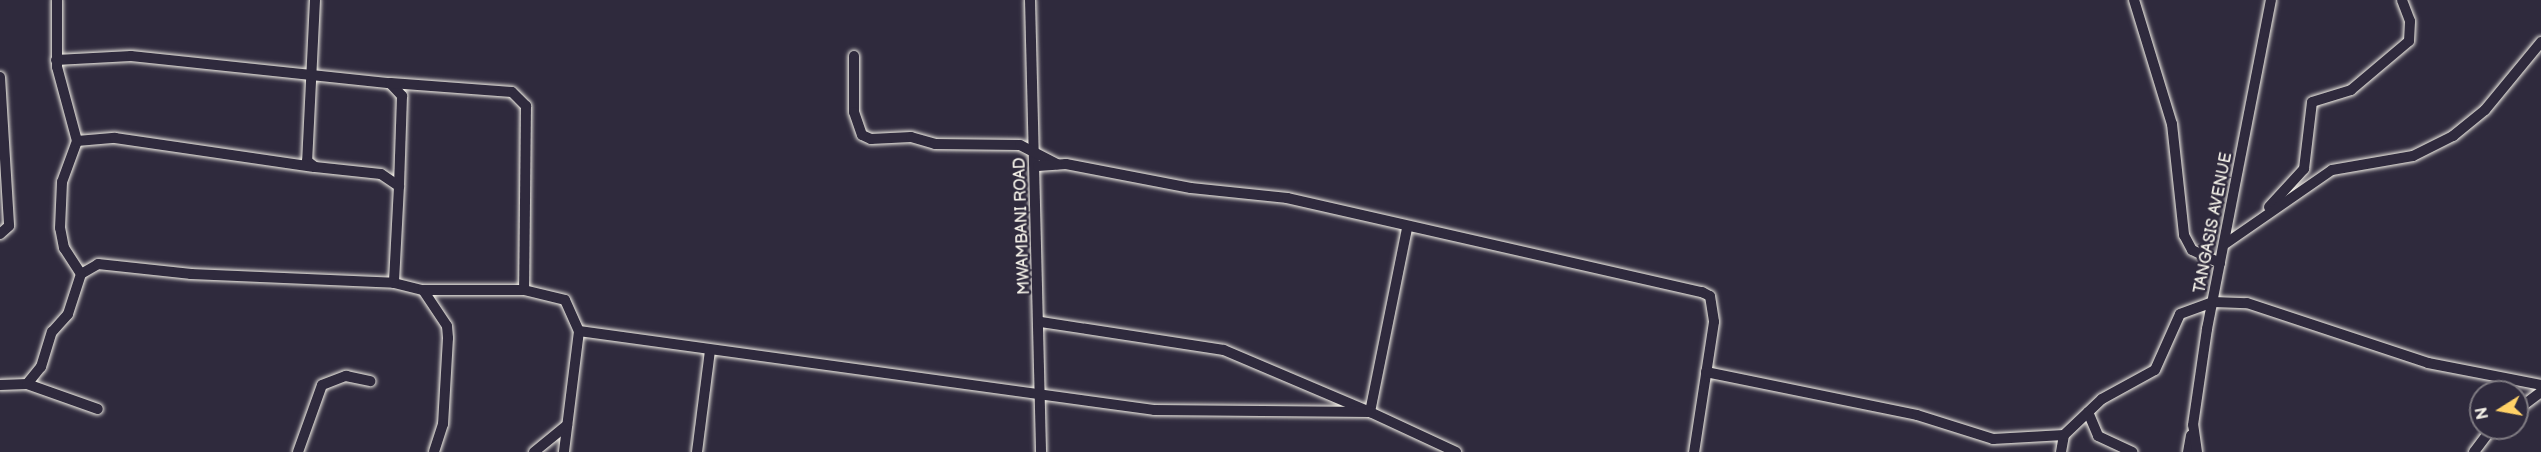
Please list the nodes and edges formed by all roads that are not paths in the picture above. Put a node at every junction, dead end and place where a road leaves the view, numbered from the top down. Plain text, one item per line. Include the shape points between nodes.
1 (57, 0) edge
2 (315, 0) edge
3 (1030, 0) edge
4 (2134, 0) edge
5 (2271, 0) edge
6 (2402, 0) edge
7 (2541, 42) edge
8 (854, 56) dead end
9 (56, 60) junction
10 (0, 77) edge
11 (312, 78) junction
12 (390, 82) junction
13 (77, 141) junction
14 (1036, 150) junction
15 (1057, 164) junction
16 (1038, 166) junction
17 (315, 167) junction
18 (399, 186) junction
19 (2264, 213) junction
20 (1407, 229) junction
21 (0, 234) edge
22 (2225, 244) junction
23 (2220, 263) junction
24 (81, 274) junction
25 (394, 283) junction
26 (423, 290) junction
27 (524, 290) junction
28 (2213, 302) junction
29 (1041, 322) junction
30 (579, 331) junction
31 (710, 350) junction
32 (1706, 372) junction
33 (370, 381) dead end
34 (27, 384) junction
35 (0, 385) edge
36 (2541, 385) edge
37 (1042, 393) junction
38 (98, 409) dead end
39 (1370, 412) junction
40 (2088, 412) junction
41 (567, 425) junction
42 (2193, 425) junction
43 (2064, 435) junction
44 (298, 452) edge
45 (434, 452) edge
46 (534, 452) edge
47 (564, 452) edge
48 (697, 452) edge
49 (1041, 452) edge
50 (1456, 452) edge
51 (1694, 452) edge
52 (2061, 452) edge
53 (2133, 452) edge
54 (2188, 452) edge
55 (2197, 452) edge

1 - 9 street
2 - 11 street
3 - 14 street, MWAMBANI ROAD
4 - 23 street via 2172,124 2184,235 2193,250
5 - 22 street, TANGASIS AVENUE
6 - 19 street via 2410,21 2409,41 2351,90 2312,102 2304,169
7 - 19 street via 2485,110 2453,136 2413,156 2332,170
8 - 14 street via 854,112 862,135
9 - 11 street via 131,56
9 - 13 street
10 - 21 street via 9,226
11 - 12 street
11 - 17 street via 304,153
12 - 18 street via 402,96 404,151
12 - 27 street via 512,92 526,106
13 - 17 street via 115,138
13 - 24 street via 64,170 58,205 64,248
14 - 15 street
14 - 16 street, MWAMBANI ROAD
15 - 16 street
15 - 20 street via 1287,198
16 - 29 street, MWAMBANI ROAD
17 - 18 street via 381,174
18 - 25 street
19 - 22 street
20 - 32 street via 1702,292 1710,296 1714,322
20 - 39 street
22 - 23 street, TANGASIS AVENUE
23 - 28 street, TANGASIS AVENUE
24 - 25 street via 99,264 191,274
24 - 34 street via 68,314 52,332 41,367
25 - 26 street
26 - 27 street
26 - 45 street via 447,326 448,338 442,424
27 - 30 street via 565,300
28 - 36 street via 2247,303 2428,363
28 - 40 street via 2180,314 2155,370 2111,391
28 - 42 street, TANGASIS AVENUE
29 - 37 street, MWAMBANI ROAD
29 - 39 street via 1224,350
30 - 31 street
30 - 41 street
31 - 37 street
31 - 48 street
32 - 43 street via 1917,415 1993,440
32 - 51 street
33 - 44 street via 346,376 322,385
34 - 35 street
34 - 38 street
37 - 39 street via 1154,410
37 - 49 street, MWAMBANI ROAD
39 - 50 street
40 - 43 street
40 - 53 street via 2098,436
41 - 46 street
41 - 47 street
42 - 54 street
42 - 55 street, TANGASIS AVENUE
43 - 52 street

